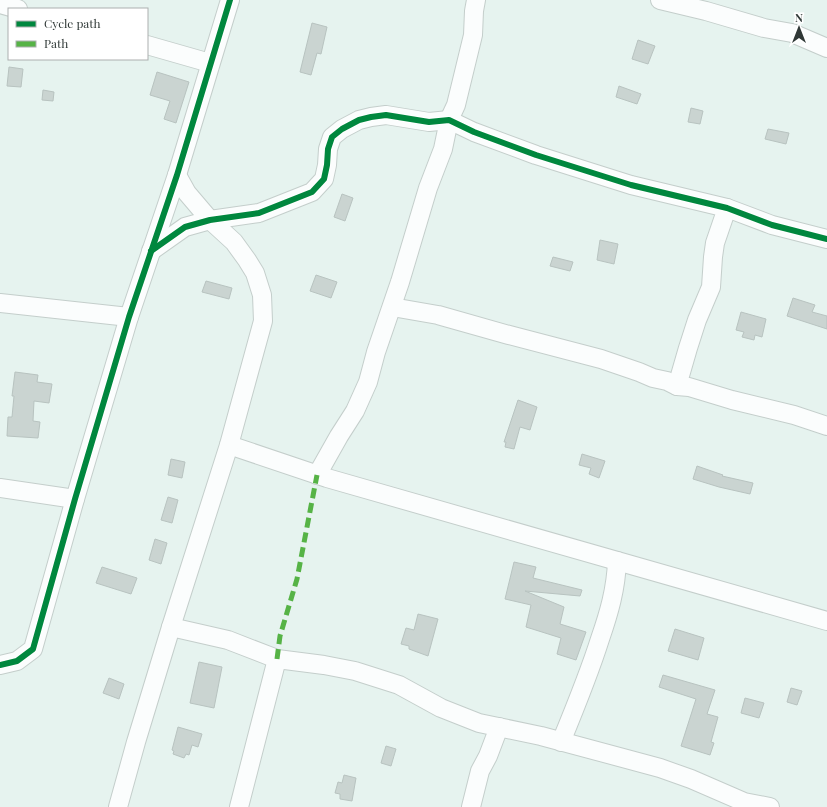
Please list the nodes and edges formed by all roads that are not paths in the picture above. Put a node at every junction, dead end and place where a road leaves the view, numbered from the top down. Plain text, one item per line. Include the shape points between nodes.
1 (230, 0) edge
2 (476, 0) edge
3 (660, 0) edge
4 (0, 4) edge
5 (14, 8) edge
6 (148, 46) edge
7 (827, 48) edge
8 (210, 63) junction
9 (449, 120) junction
10 (474, 132) junction
11 (442, 149) junction
12 (177, 175) junction
13 (727, 208) junction
14 (210, 220) junction
15 (827, 239) edge
16 (151, 251) junction
17 (0, 303) edge
18 (392, 307) junction
19 (129, 317) junction
20 (677, 386) junction
21 (827, 426) edge
22 (229, 445) junction
23 (317, 475) junction
24 (0, 488) edge
25 (75, 498) junction
26 (617, 561) junction
27 (827, 621) edge
28 (171, 628) junction
29 (277, 659) junction
30 (0, 665) edge
31 (499, 727) junction
32 (561, 742) junction
33 (118, 807) edge
34 (239, 807) edge
35 (471, 807) edge
36 (770, 807) edge

1 - 8 street
2 - 9 street via 466,65 456,105
3 - 7 street via 792,34
4 - 5 street
6 - 8 street
8 - 12 street
9 - 10 street
9 - 11 street
9 - 14 street via 429,122 386,115 359,120 332,137 324,179 312,192 259,213
10 - 11 street via 454,139
10 - 13 street via 631,185
11 - 18 street
12 - 14 street via 187,193
12 - 16 street
13 - 15 street via 772,225
13 - 20 street via 715,242 711,287 695,327
14 - 16 street via 185,227
14 - 22 street via 234,242 247,260 255,273 262,295 263,321
16 - 19 street
17 - 19 street
18 - 20 street via 438,315 601,359
18 - 23 street via 356,411
19 - 25 street
20 - 21 street via 794,415
22 - 23 street
22 - 28 street
23 - 26 street
24 - 25 street
25 - 30 street via 33,649 17,661
26 - 27 street
26 - 32 street via 611,607 595,656
28 - 29 street via 228,640
28 - 33 street
29 - 31 street via 324,665 384,680 441,708 479,723
29 - 34 street
31 - 32 street
31 - 35 street via 480,771
32 - 36 street via 660,768 744,802

